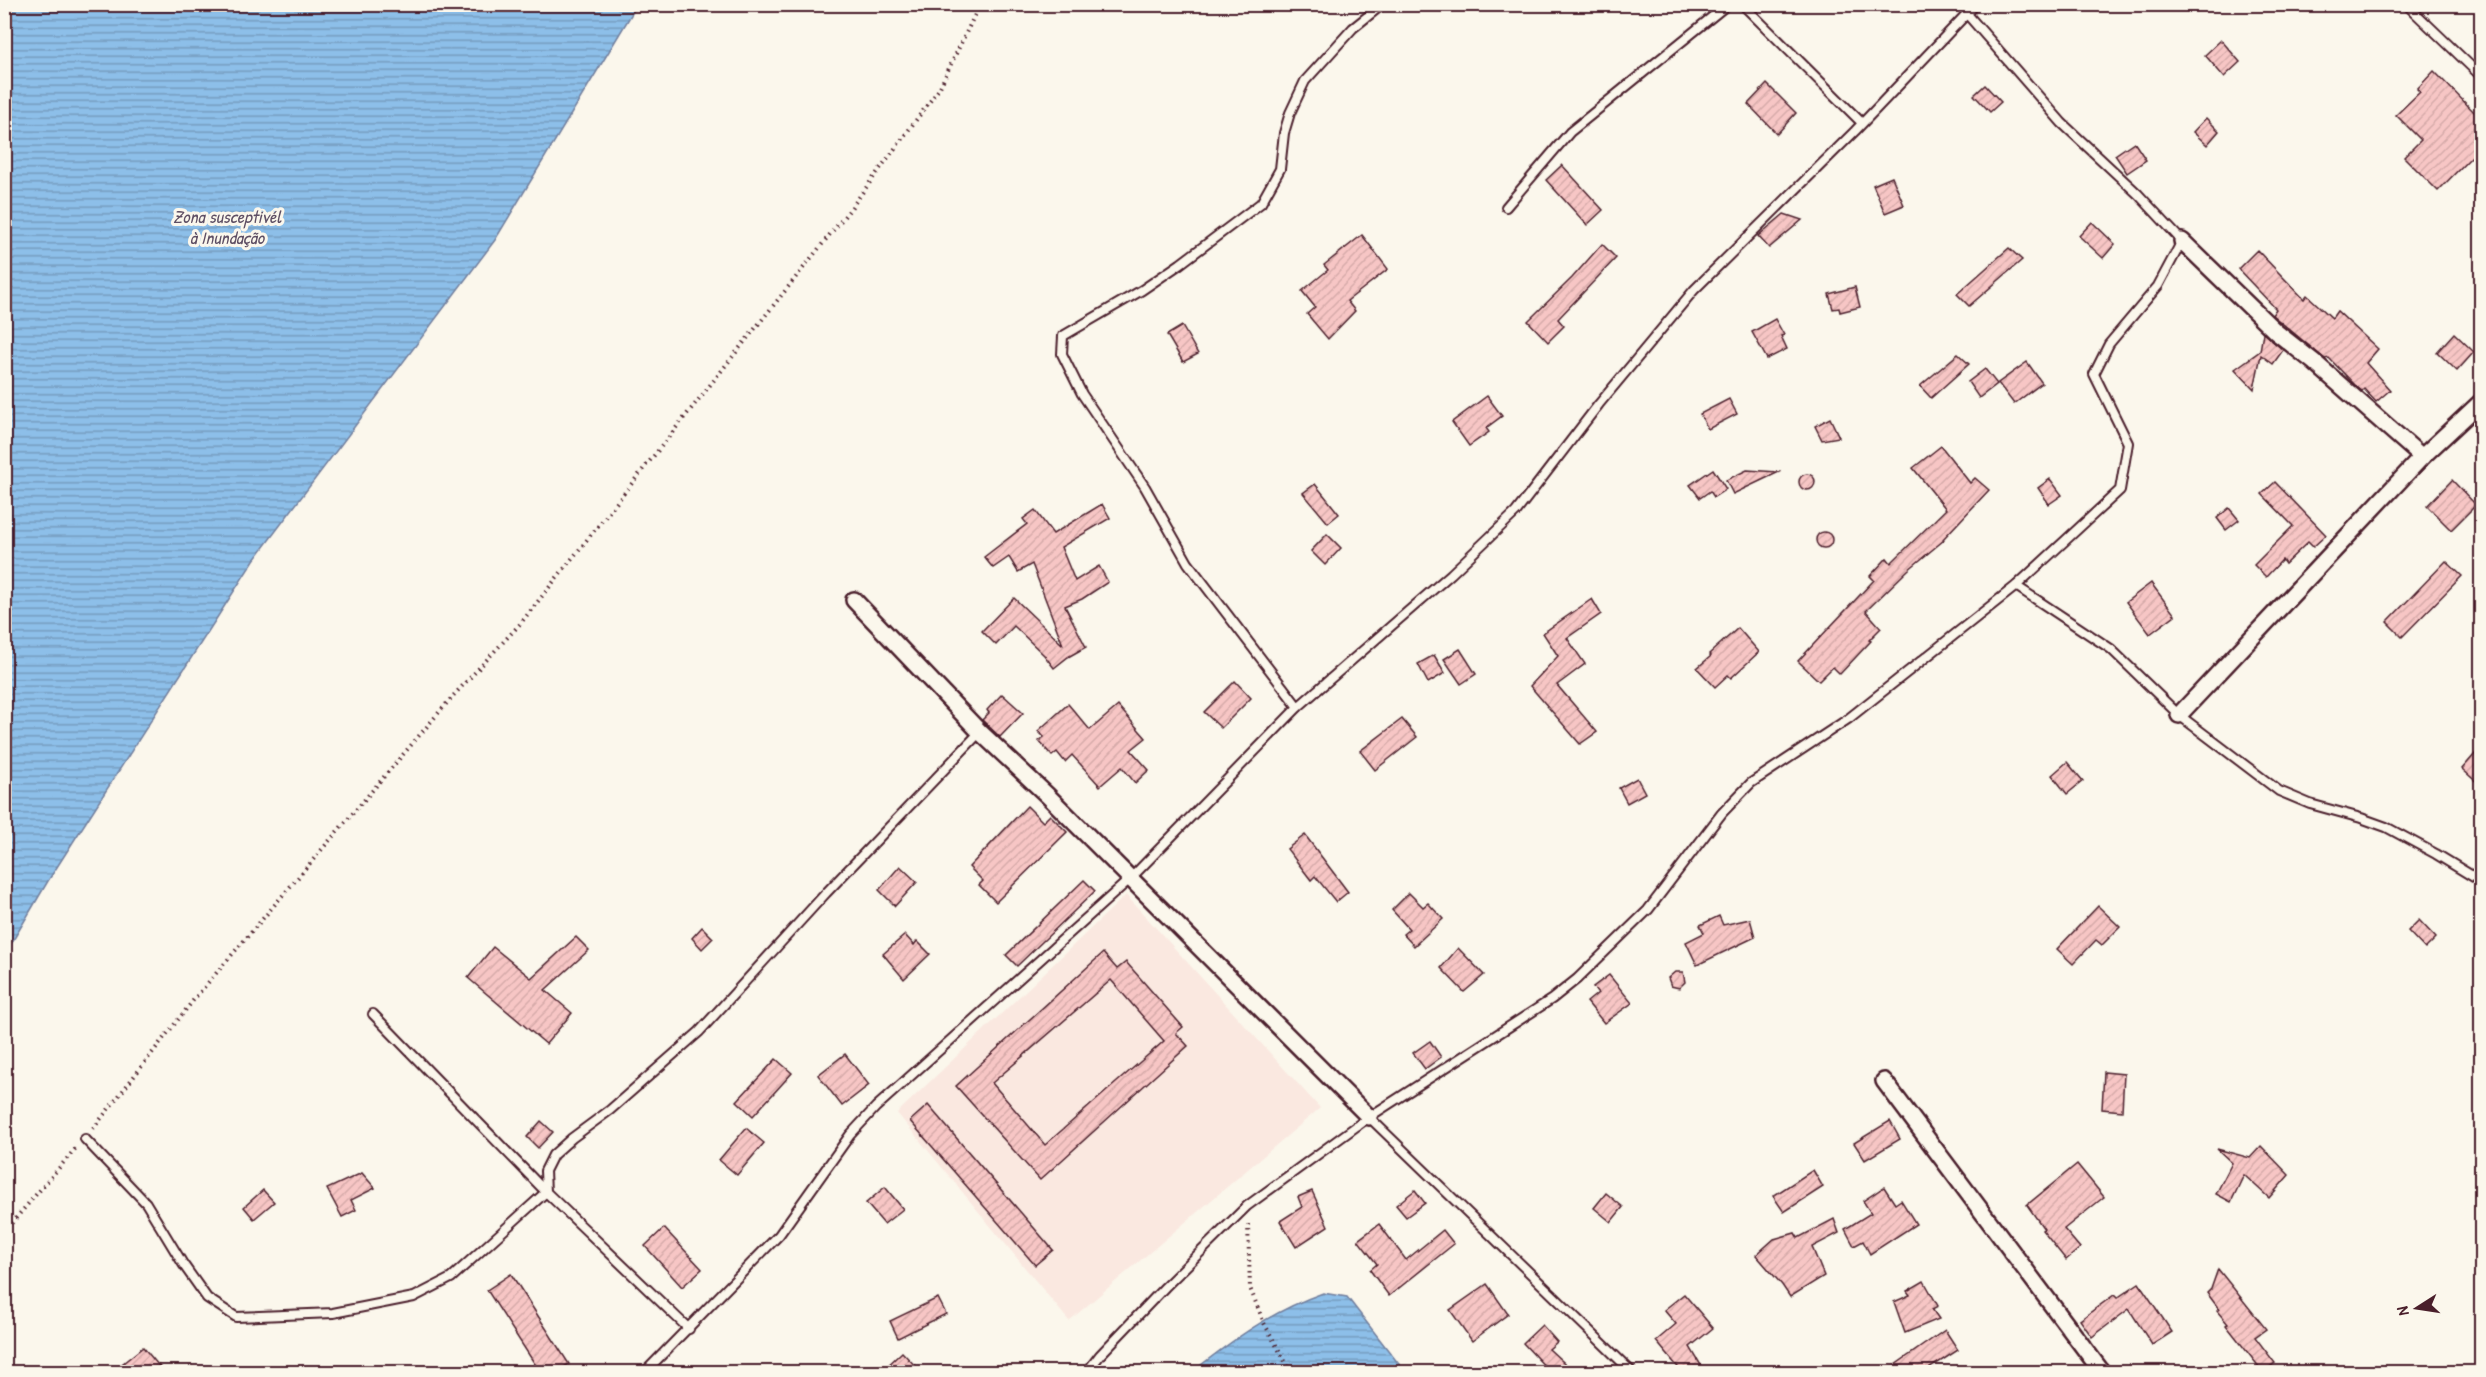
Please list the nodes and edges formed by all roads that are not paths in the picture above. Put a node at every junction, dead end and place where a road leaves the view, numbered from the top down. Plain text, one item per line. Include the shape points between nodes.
1 (1383, 4) edge
2 (1728, 4) edge
3 (1743, 4) edge
4 (1976, 4) edge
5 (2406, 4) edge
6 (1967, 14) junction
7 (2481, 77) edge
8 (1862, 123) junction
9 (1506, 207) dead end
10 (2182, 241) junction
11 (2481, 401) edge
12 (2422, 457) junction
13 (2016, 586) junction
14 (854, 600) dead end
15 (1298, 707) junction
16 (2180, 715) junction
17 (980, 732) junction
18 (1130, 879) junction
19 (2481, 882) edge
20 (372, 1014) dead end
21 (1884, 1081) dead end
22 (1369, 1117) junction
23 (85, 1139) road end
24 (546, 1192) junction
25 (689, 1329) junction
26 (4, 1367) edge
27 (7, 1372) edge
28 (645, 1372) edge
29 (1087, 1372) edge
30 (1632, 1372) edge
31 (2102, 1372) edge

1 - 15 lane via 1353,28 1305,81 1284,133 1280,169 1261,202 1151,284 1064,336 1062,354 1082,394 1145,487 1188,563
2 - 9 lane via 1570,132
3 - 8 lane
4 - 6 lane
5 - 7 lane
6 - 8 lane
6 - 10 lane via 2062,123
8 - 15 lane via 1694,290 1516,512
10 - 12 street via 2276,332
10 - 13 lane via 2158,286 2109,344 2094,374 2127,443 2120,490
11 - 12 street
12 - 16 street
13 - 16 lane via 2111,649
13 - 22 lane via 1848,719 1751,783 1722,813 1648,910 1577,979
14 - 17 street
15 - 18 lane
16 - 19 lane via 2279,791 2386,827
17 - 18 street
17 - 24 lane via 699,1032 554,1155 545,1171
18 - 22 street
18 - 25 lane via 876,1107 850,1135 779,1235
20 - 24 lane
21 - 31 street
22 - 29 lane via 1247,1206
22 - 30 lane
23 - 24 lane via 146,1203 207,1298 236,1317 333,1313 414,1297 451,1278
24 - 25 lane
25 - 28 lane
26 - 27 lane

